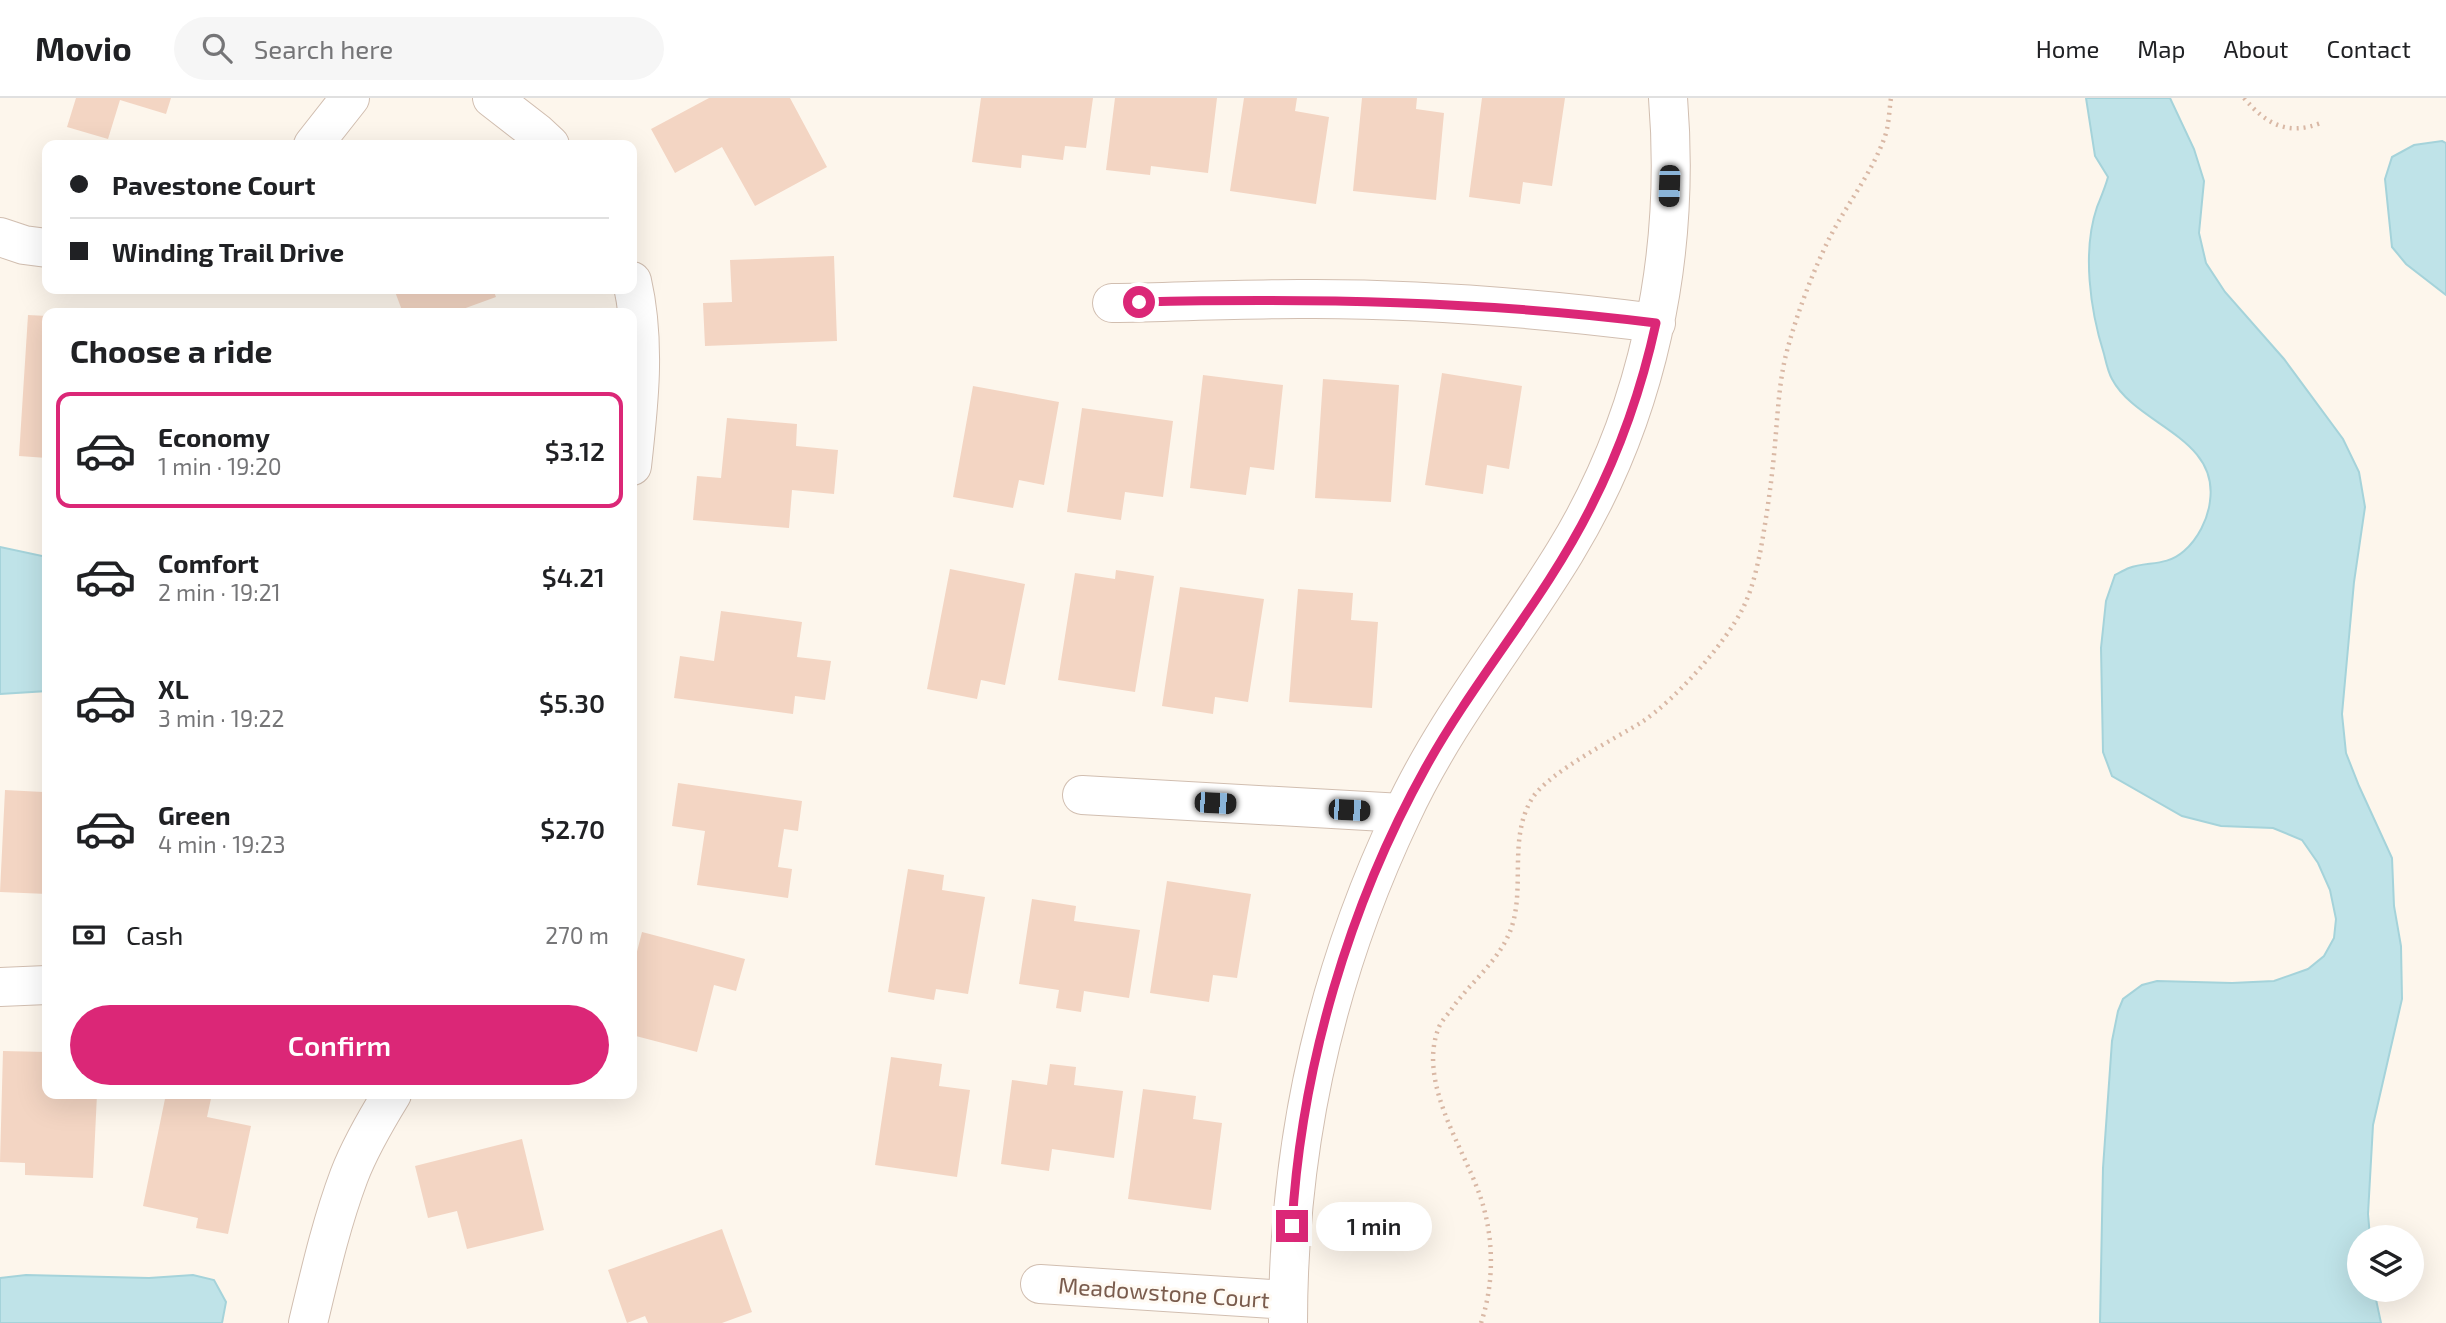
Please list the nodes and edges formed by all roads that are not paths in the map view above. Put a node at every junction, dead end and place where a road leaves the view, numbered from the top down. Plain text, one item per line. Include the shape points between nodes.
1 (350, 98) edge
2 (492, 98) edge
3 (1668, 98) edge
4 (317, 140) edge
5 (545, 140) edge
6 (0, 237) edge
7 (42, 247) edge
8 (1112, 303) dead end
9 (637, 309) edge
10 (1656, 323) junction
11 (637, 415) edge
12 (1082, 795) dead end
13 (1402, 813) junction
14 (42, 985) edge
15 (0, 987) edge
16 (389, 1099) edge
17 (1040, 1284) dead end
18 (1288, 1312) edge
19 (308, 1323) edge

1 - 4 street
2 - 5 street
3 - 10 street via 1668,210
6 - 7 street
8 - 10 street via 1401,301
9 - 11 street
10 - 13 street via 1633,412 1591,508 1427,765
12 - 13 street
13 - 18 street via 1342,963 1320,1046 1294,1187
14 - 15 street
16 - 19 street via 350,1174
17 - 18 street, Meadowstone Court

